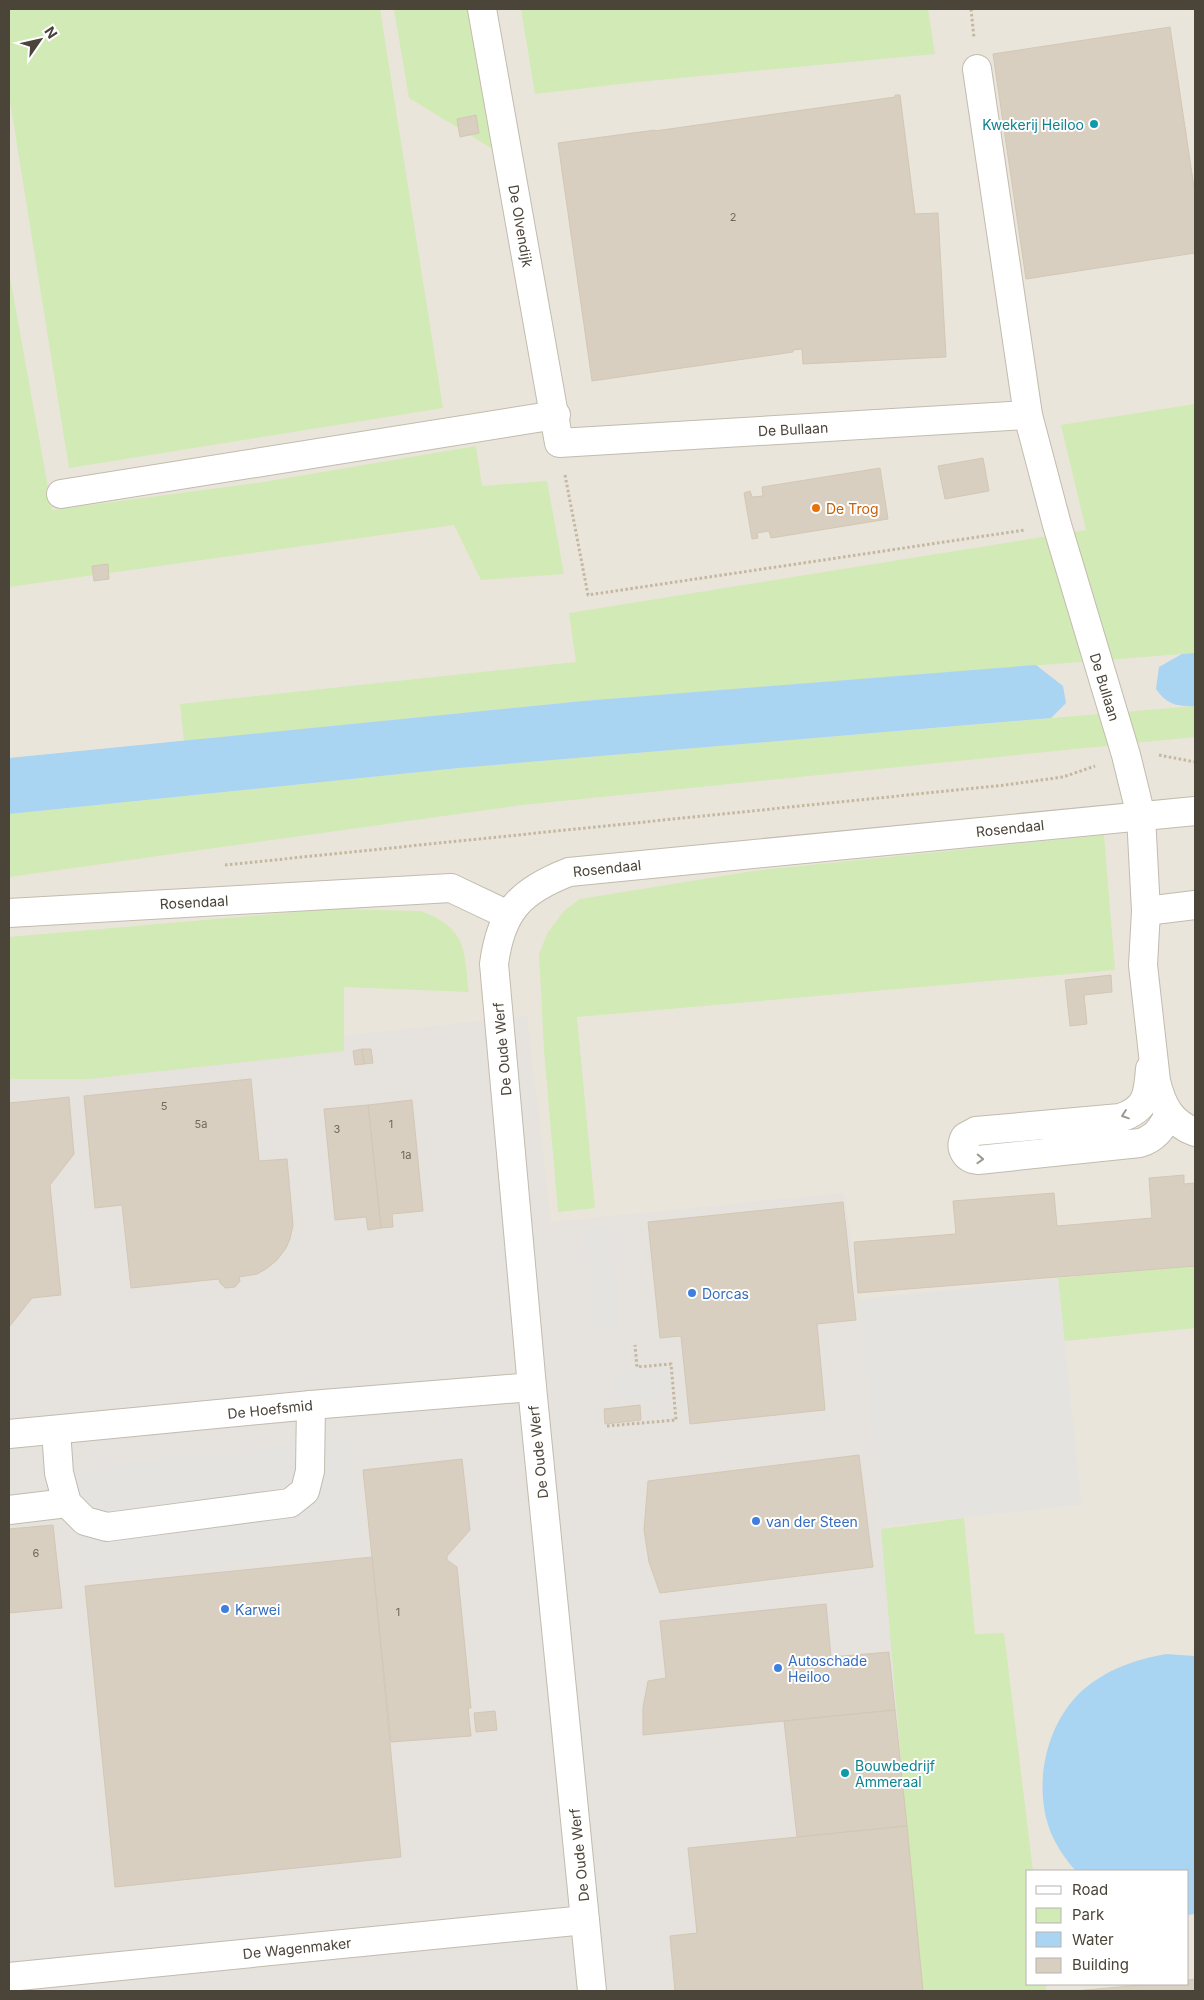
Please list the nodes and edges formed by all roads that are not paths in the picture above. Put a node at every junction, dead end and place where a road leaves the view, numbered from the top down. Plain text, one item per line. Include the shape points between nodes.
1 (482, 9) edge
2 (978, 69) dead end
3 (556, 415) junction
4 (1028, 415) junction
5 (559, 443) joint
6 (61, 494) dead end
7 (1195, 811) edge
8 (1141, 816) junction
9 (1195, 906) edge
10 (1146, 911) junction
11 (9, 913) edge
12 (508, 915) junction
13 (1152, 1043) junction
14 (1170, 1116) junction
15 (1195, 1132) edge
16 (532, 1387) junction
17 (312, 1405) junction
18 (56, 1430) junction
19 (9, 1434) edge
20 (67, 1503) junction
21 (9, 1510) edge
22 (585, 1920) junction
23 (9, 1976) edge
24 (592, 1991) edge

1 - 3 street, De Olvendijk
2 - 4 street, De Bullaan
3 - 5 street, De Olvendijk
3 - 6 street
4 - 5 street, De Bullaan
4 - 8 street, De Bullaan
7 - 8 street, Rosendaal
8 - 10 street, De Bullaan
8 - 12 street, Rosendaal via 569,872 545,881 523,897
9 - 10 street
10 - 13 street, De Bullaan via 1143,965
11 - 12 street, Rosendaal via 451,888
12 - 16 street, De Oude Werf via 498,939 494,964
13 - 14 street via 1160,1100
13 -> 14 street via 1146,1099 1131,1114 1120,1118 976,1131 965,1136 963,1150 969,1158 983,1160 1140,1143 1157,1134
14 - 15 street
16 - 17 street, De Hoefsmid
16 - 22 street, De Oude Werf
17 - 18 street, De Hoefsmid
17 - 20 street via 310,1472 305,1491 290,1503 106,1527 85,1521
18 - 19 street, De Hoefsmid
18 - 20 street via 59,1473
20 - 21 street
22 - 23 street, De Wagenmaker
22 - 24 street, De Oude Werf

